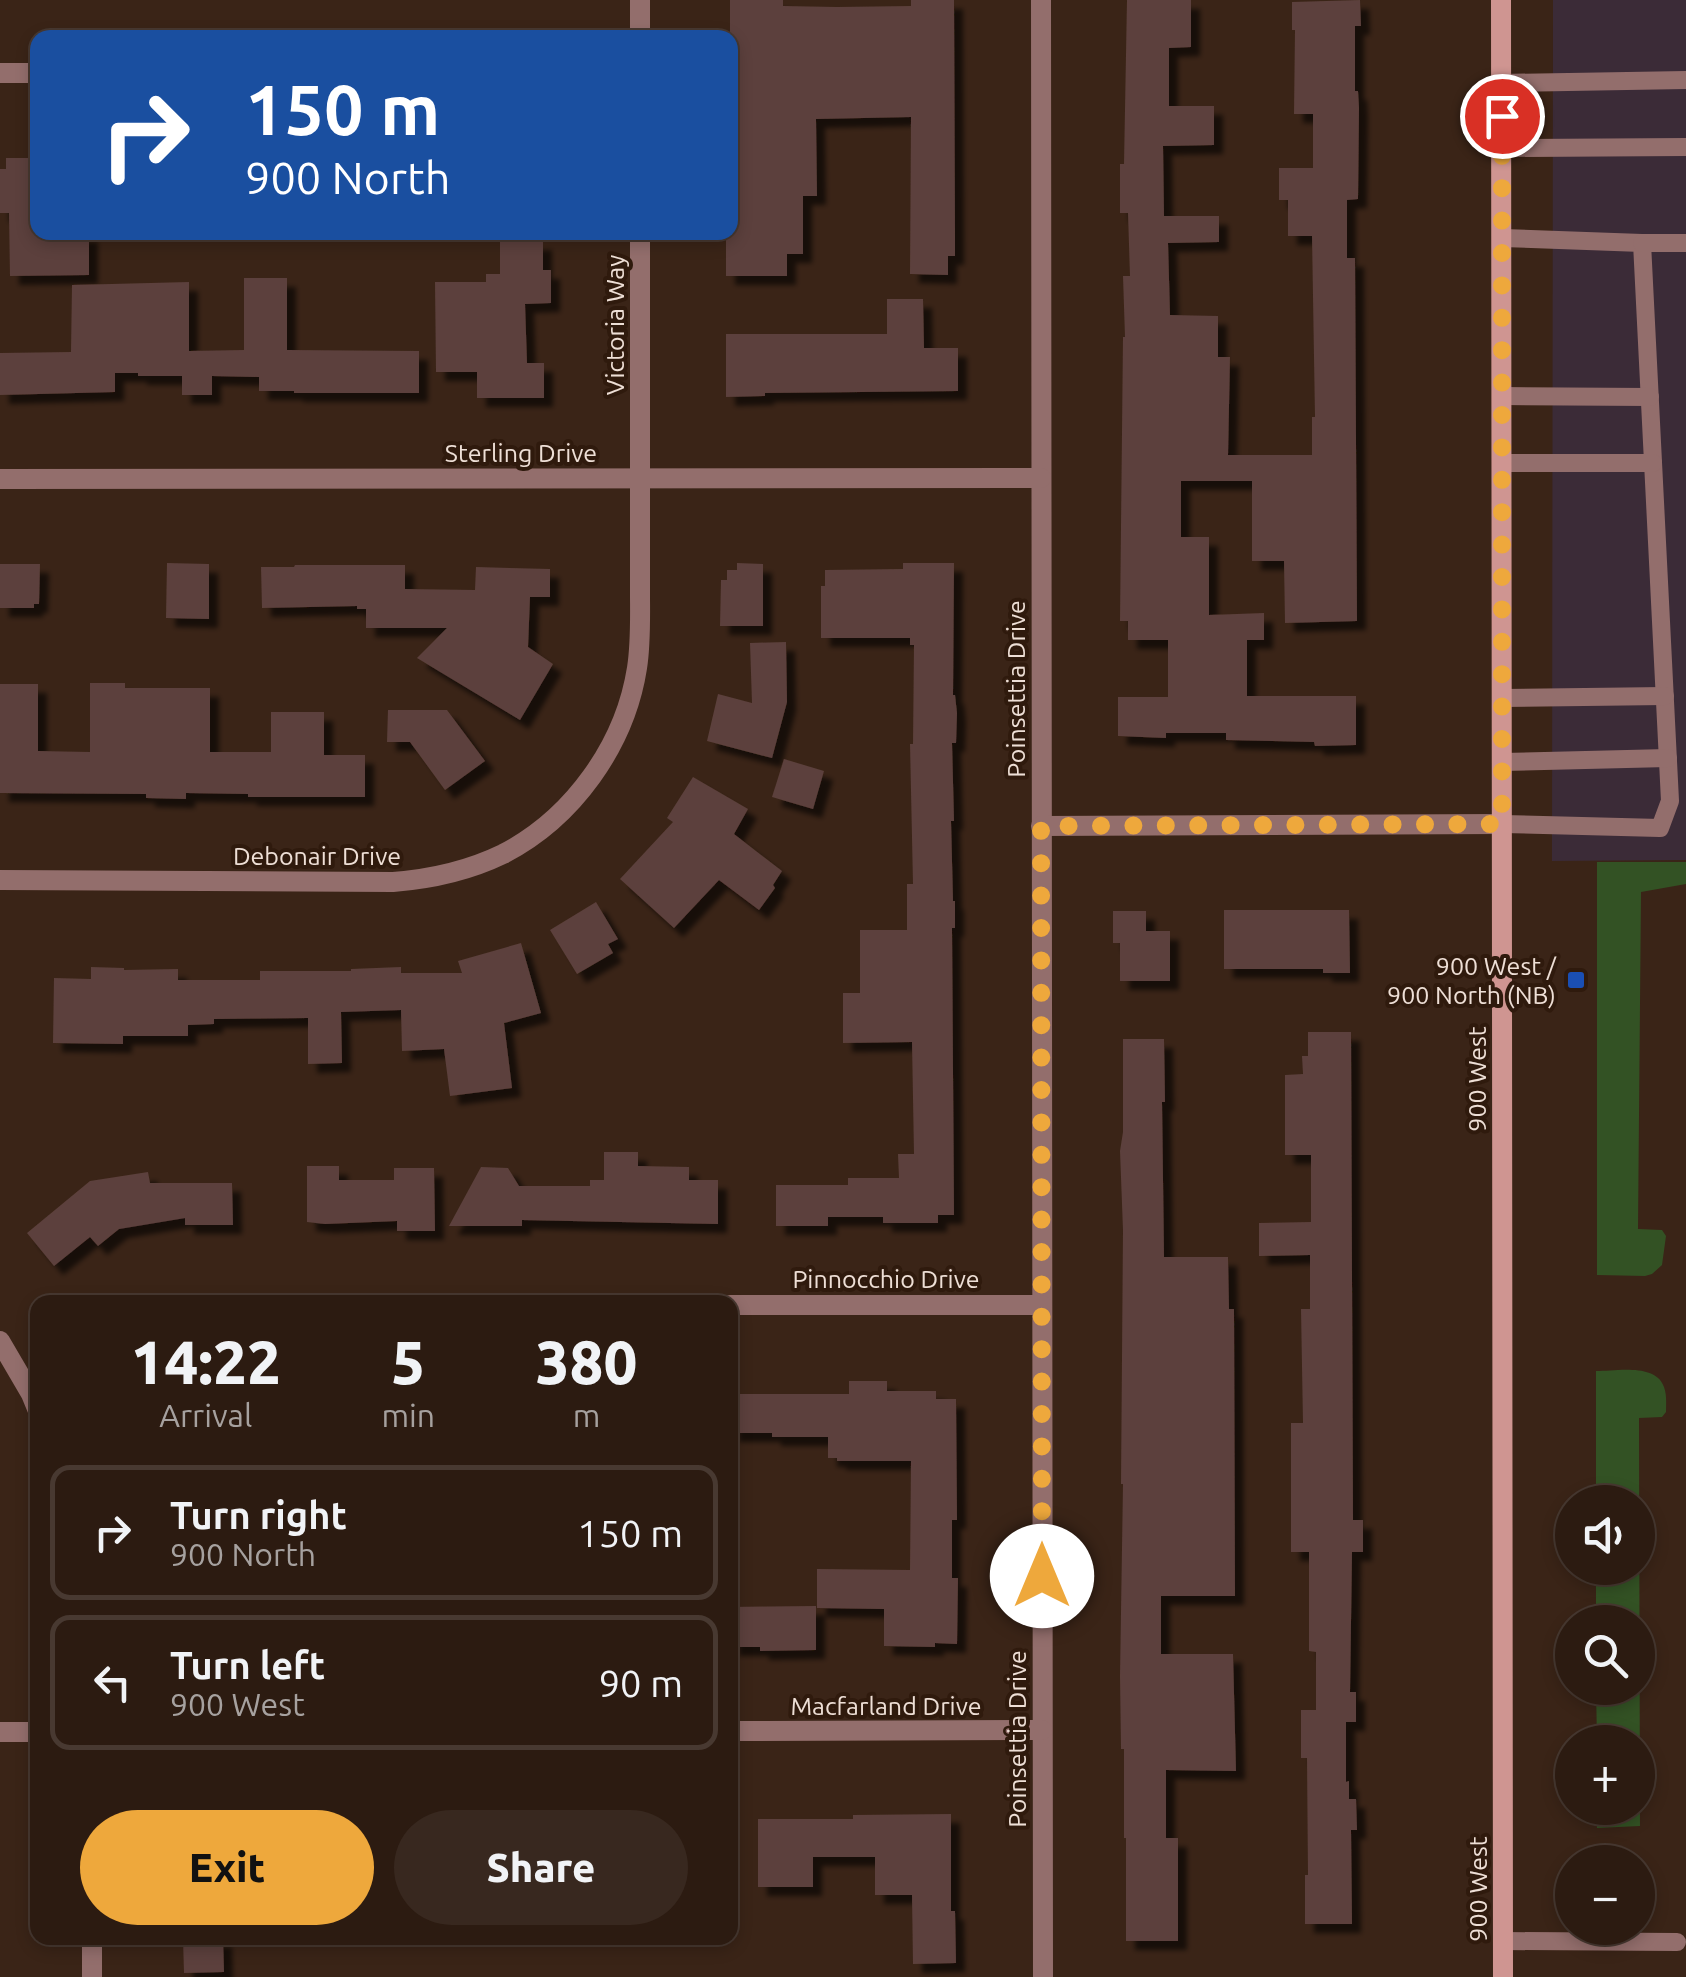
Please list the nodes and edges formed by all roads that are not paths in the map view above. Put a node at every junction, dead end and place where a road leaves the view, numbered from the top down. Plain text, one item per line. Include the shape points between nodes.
1 (640, 0) edge
2 (1040, 0) edge
3 (1502, 0) edge
4 (640, 30) edge
5 (30, 73) edge
6 (0, 74) edge
7 (1686, 80) edge
8 (1502, 84) junction
9 (1686, 147) edge
10 (1502, 148) junction
11 (1502, 238) junction
12 (640, 240) edge
13 (1642, 243) junction
14 (1686, 243) edge
15 (1502, 396) junction
16 (1650, 397) junction
17 (1502, 463) junction
18 (1653, 463) junction
19 (640, 478) junction
20 (1041, 478) junction
21 (0, 479) edge
22 (1665, 696) junction
23 (1502, 698) junction
24 (1668, 758) junction
25 (1502, 762) junction
26 (1502, 824) junction
27 (1041, 826) junction
28 (0, 880) edge
29 (738, 1305) edge
30 (1042, 1305) junction
31 (0, 1341) edge
32 (30, 1390) edge
33 (1042, 1730) junction
34 (738, 1731) edge
35 (0, 1732) edge
36 (30, 1732) edge
37 (1503, 1941) junction
38 (1677, 1942) dead end
39 (92, 1945) edge
40 (92, 1977) edge
41 (1042, 1977) edge
42 (1503, 1977) edge

1 - 4 street
2 - 20 street, Poinsettia Drive
3 - 8 main road, 900 West
5 - 6 street
7 - 8 lane
8 - 10 main road, 900 West
9 - 10 lane
10 - 11 main road, 900 West
11 - 13 lane
11 - 15 main road, 900 West
12 - 19 street, Victoria Way
13 - 14 lane
13 - 16 lane
15 - 16 lane
15 - 17 main road, 900 West
16 - 18 lane
17 - 18 lane
17 - 23 main road, 900 West
18 - 22 lane
19 - 20 street, Sterling Drive
19 - 21 street, Sterling Drive
19 - 28 street, Debonair Drive via 640,632 628,704 594,774 536,833 464,870 393,882
20 - 27 street, Poinsettia Drive
22 - 23 lane
22 - 24 lane
23 - 25 main road, 900 West
24 - 25 lane
24 - 26 lane via 1670,801 1660,828
25 - 26 main road, 900 West
26 - 27 street
26 - 37 main road, 900 West
27 - 30 street, Poinsettia Drive
29 - 30 street, Pinnocchio Drive
30 - 33 street, Poinsettia Drive
31 - 32 street
33 - 34 street, Macfarland Drive
33 - 41 street, Poinsettia Drive
35 - 36 street
37 - 38 lane
37 - 42 main road, 900 West
39 - 40 street

